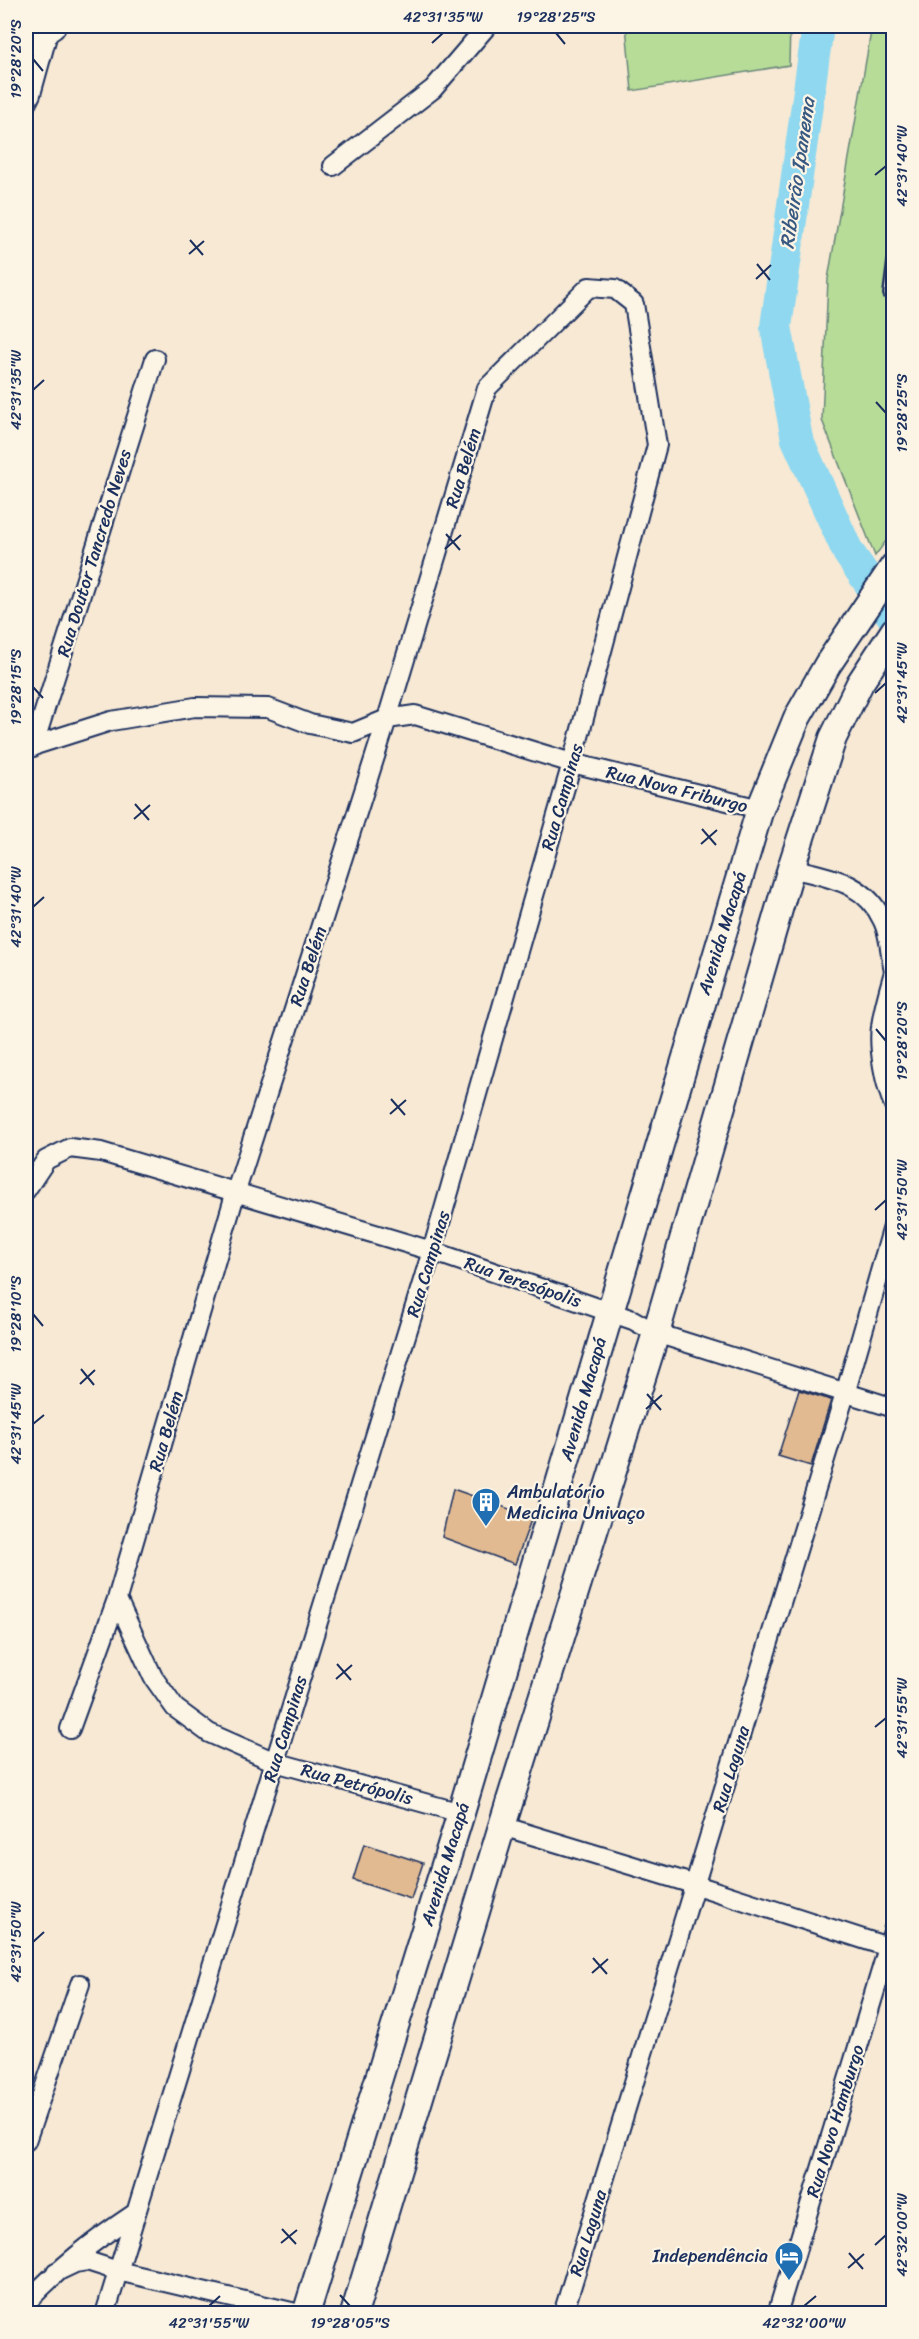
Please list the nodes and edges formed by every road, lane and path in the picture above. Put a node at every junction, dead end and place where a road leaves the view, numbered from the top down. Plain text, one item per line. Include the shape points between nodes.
1 (487, 26) edge
2 (51, 27) edge
3 (26, 43) edge
4 (26, 104) edge
5 (333, 166) dead end
6 (894, 254) edge
7 (894, 300) edge
8 (634, 304) joint
9 (155, 359) dead end
10 (894, 566) edge
11 (894, 631) edge
12 (387, 719) junction
13 (29, 747) edge
14 (572, 763) junction
15 (760, 808) junction
16 (791, 868) junction
17 (894, 972) edge
18 (894, 1105) edge
19 (26, 1190) edge
20 (236, 1191) junction
21 (894, 1223) edge
22 (432, 1251) junction
23 (609, 1312) junction
24 (657, 1333) junction
25 (845, 1394) junction
26 (894, 1408) edge
27 (117, 1599) junction
28 (70, 1729) dead end
29 (275, 1762) junction
30 (461, 1813) junction
31 (502, 1826) junction
32 (696, 1885) junction
33 (894, 1928) edge
34 (891, 1948) edge
35 (80, 1984) dead end
36 (26, 2141) edge
37 (134, 2214) junction
38 (118, 2271) junction
39 (56, 2272) junction
40 (26, 2304) edge
41 (105, 2313) edge
42 (300, 2313) edge
43 (306, 2313) edge
44 (354, 2313) edge
45 (563, 2313) edge
46 (777, 2313) edge

1 - 5 street via 433,89
2 - 3 main road
2 - 4 street
6 - 7 lane via 889,294
8 - 12 street, Rua Belém via 615,289 589,287 487,388
8 - 14 street, Rua Campinas via 657,445
9 - 13 street, Rua Doutor Tancredo Neves
10 - 15 main road, Avenida Macapá via 828,664 798,717
11 - 16 main road via 833,738
12 - 13 street, Rua Nova Friburgo via 353,733 309,724 268,708 195,707 111,721
12 - 14 street, Rua Nova Friburgo via 415,715
12 - 20 street, Rua Belém
14 - 15 street, Rua Nova Friburgo
14 - 22 street, Rua Campinas
15 - 23 main road, Avenida Macapá
16 - 17 street via 844,882 868,896 884,922
16 - 24 main road
17 - 18 street via 880,1029
19 - 20 street, Rua Teresópolis via 46,1160 70,1148 101,1152
20 - 22 street, Rua Teresópolis
20 - 27 street, Rua Belém
21 - 25 street, Rua Laguna
22 - 23 street, Rua Teresópolis
22 - 29 street, Rua Campinas
23 - 24 street, Rua Teresópolis
23 - 30 main road, Avenida Macapá
24 - 25 street, Rua Teresópolis
24 - 31 main road
25 - 26 street, Rua Teresópolis
25 - 32 street, Rua Laguna
27 - 28 street, Rua Belém
27 - 29 street, Rua Petrópolis via 153,1677 175,1708 209,1733
29 - 30 street, Rua Petrópolis
29 - 37 street, Rua Campinas
30 - 43 main road, Avenida Macapá
31 - 32 street
31 - 44 main road
32 - 34 street
32 - 45 street, Rua Laguna
33 - 34 street, Rua Novo Hamburgo
34 - 46 street, Rua Novo Hamburgo
35 - 36 street
37 - 38 street, Rua Campinas
37 - 39 street
38 - 39 street via 87,2261
38 - 41 street, Rua Campinas
38 - 42 street
39 - 40 street

